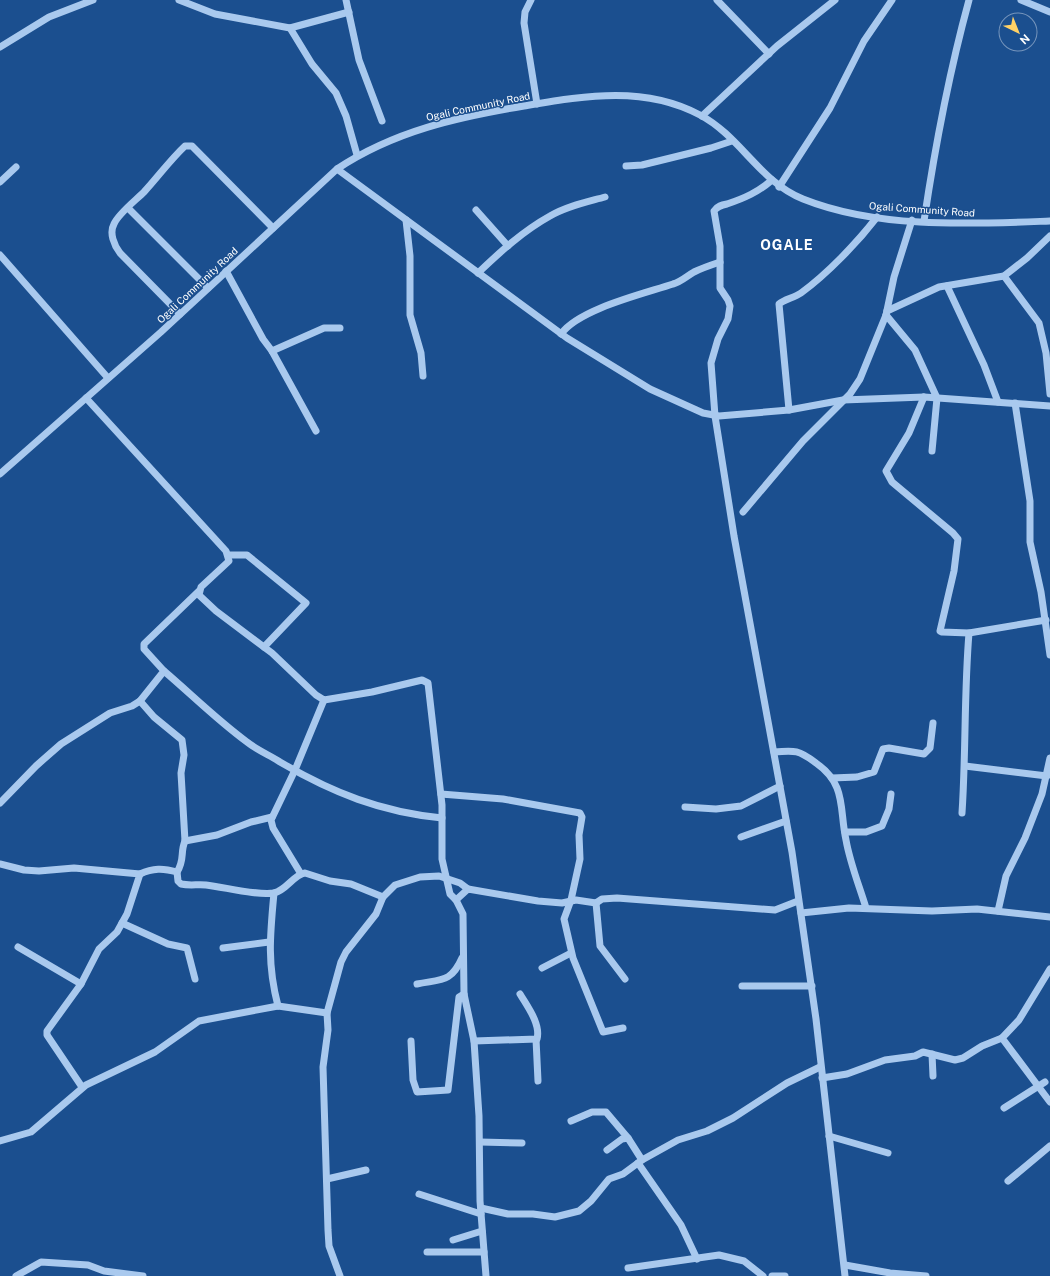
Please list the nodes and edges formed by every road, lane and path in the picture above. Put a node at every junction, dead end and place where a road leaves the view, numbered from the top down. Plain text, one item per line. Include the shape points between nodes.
1 (93, 0) edge
2 (179, 0) edge
3 (346, 0) edge
4 (531, 0) edge
5 (717, 0) edge
6 (834, 0) edge
7 (892, 0) edge
8 (969, 0) edge
9 (1021, 0) edge
10 (349, 12) junction
11 (1050, 12) edge
12 (290, 28) junction
13 (0, 47) edge
14 (769, 54) junction
15 (537, 104) junction
16 (702, 116) junction
17 (382, 121) dead end
18 (732, 141) junction
19 (357, 156) junction
20 (626, 166) dead end
21 (16, 167) dead end
22 (337, 169) junction
23 (772, 180) junction
24 (0, 182) edge
25 (779, 186) junction
26 (605, 197) dead end
27 (128, 208) junction
28 (476, 210) dead end
29 (877, 217) junction
30 (406, 220) junction
31 (912, 220) junction
32 (924, 221) junction
33 (1050, 221) edge
34 (273, 228) junction
35 (1050, 236) edge
36 (508, 246) junction
37 (0, 255) edge
38 (720, 262) junction
39 (226, 271) junction
40 (478, 273) junction
41 (1004, 276) junction
42 (947, 286) junction
43 (208, 288) junction
44 (886, 313) junction
45 (180, 314) junction
46 (340, 328) dead end
47 (561, 334) junction
48 (272, 350) junction
49 (1049, 366) edge
50 (423, 376) dead end
51 (108, 378) junction
52 (1050, 394) edge
53 (924, 397) junction
54 (86, 398) junction
55 (937, 398) junction
56 (843, 400) junction
57 (998, 402) junction
58 (1014, 403) junction
59 (1050, 406) edge
60 (789, 410) junction
61 (715, 416) junction
62 (316, 431) dead end
63 (932, 451) dead end
64 (0, 474) edge
65 (743, 512) dead end
66 (228, 555) junction
67 (199, 591) junction
68 (1046, 620) junction
69 (969, 633) junction
70 (264, 647) junction
71 (1050, 655) edge
72 (164, 671) junction
73 (324, 700) junction
74 (140, 701) junction
75 (933, 723) dead end
76 (774, 752) junction
77 (1050, 758) edge
78 (965, 766) junction
79 (295, 770) junction
80 (1047, 776) junction
81 (832, 778) junction
82 (780, 786) junction
83 (441, 794) junction
84 (891, 794) dead end
85 (0, 803) edge
86 (685, 807) dead end
87 (962, 813) dead end
88 (272, 817) junction
89 (442, 818) junction
90 (786, 821) junction
91 (846, 832) junction
92 (741, 837) dead end
93 (185, 840) junction
94 (0, 864) edge
95 (177, 872) junction
96 (140, 874) junction
97 (301, 874) junction
98 (447, 878) junction
99 (468, 889) junction
100 (274, 893) junction
101 (383, 897) junction
102 (456, 900) junction
103 (571, 900) junction
104 (798, 902) junction
105 (596, 903) junction
106 (866, 908) junction
107 (998, 911) junction
108 (801, 913) junction
109 (1050, 917) edge
110 (122, 923) junction
111 (269, 942) junction
112 (18, 947) dead end
113 (223, 948) dead end
114 (571, 953) junction
115 (464, 954) junction
116 (542, 968) dead end
117 (1050, 969) edge
118 (195, 979) dead end
119 (625, 979) dead end
120 (81, 984) junction
121 (417, 984) dead end
122 (742, 986) dead end
123 (812, 986) junction
124 (464, 994) junction
125 (520, 994) dead end
126 (278, 1006) junction
127 (327, 1013) junction
128 (623, 1028) dead end
129 (1002, 1038) junction
130 (536, 1039) junction
131 (411, 1041) dead end
132 (474, 1041) junction
133 (932, 1054) junction
134 (820, 1067) junction
135 (933, 1076) dead end
136 (822, 1078) junction
137 (538, 1081) dead end
138 (1042, 1084) junction
139 (82, 1087) junction
140 (1050, 1102) edge
141 (1004, 1108) dead end
142 (571, 1122) dead end
143 (828, 1136) junction
144 (628, 1138) junction
145 (0, 1141) edge
146 (480, 1142) junction
147 (522, 1143) dead end
148 (1050, 1146) edge
149 (607, 1150) dead end
150 (888, 1153) dead end
151 (640, 1161) junction
152 (366, 1170) dead end
153 (327, 1179) junction
154 (1008, 1181) dead end
155 (419, 1194) dead end
156 (481, 1211) junction
157 (482, 1231) junction
158 (453, 1240) dead end
159 (427, 1252) dead end
160 (484, 1252) junction
161 (697, 1259) junction
162 (845, 1265) junction
163 (628, 1268) dead end
164 (16, 1276) edge
165 (143, 1276) edge
166 (340, 1276) edge
167 (486, 1276) edge
168 (763, 1276) edge
169 (772, 1276) edge
170 (785, 1276) edge
171 (845, 1276) edge
172 (926, 1276) edge

1 - 13 street via 49,17
2 - 12 street via 214,14
3 - 10 street
4 - 15 street via 525,12 524,23
5 - 14 street
6 - 14 street
7 - 25 street via 864,41 830,108
8 - 32 street via 957,44 935,151
9 - 11 street
10 - 12 street
10 - 17 street via 359,60
12 - 19 street via 312,64 336,93 346,116
14 - 16 street
15 - 16 street, Ogali Community Road via 588,96 634,96 670,102
15 - 19 street, Ogali Community Road via 428,126 402,134
16 - 18 street, Ogali Community Road
18 - 20 street via 642,165
18 - 23 street, Ogali Community Road
19 - 22 street, Ogali Community Road
21 - 24 street
22 - 30 street
22 - 34 street, Ogali Community Road
23 - 25 street, Ogali Community Road
23 - 38 street via 745,198 715,208
25 - 29 street, Ogali Community Road via 802,199 829,208
26 - 36 street via 551,215
27 - 34 street via 178,152 189,145
27 - 43 street
27 - 45 street via 113,225 113,241 116,248
28 - 36 street
29 - 31 street, Ogali Community Road
29 - 60 street via 811,285 779,304
30 - 40 street
30 - 50 street via 410,256 410,314 421,353
31 - 32 street, Ogali Community Road
31 - 44 street
32 - 33 street, Ogali Community Road
34 - 39 street, Ogali Community Road
35 - 41 street
36 - 40 street
37 - 51 street
38 - 47 street via 693,272 681,281 598,310 570,324
38 - 61 street via 720,288 730,306 728,319 718,339 711,363
39 - 43 street, Ogali Community Road
39 - 48 street via 255,326
40 - 47 street
41 - 42 street
41 - 49 street via 1039,323
42 - 44 street via 934,289
42 - 57 street via 984,365
43 - 45 street, Ogali Community Road
44 - 55 street via 914,350
44 - 56 street via 860,379
45 - 51 street, Ogali Community Road
46 - 48 street via 324,328
47 - 61 street via 650,389 693,410
48 - 62 street
49 - 52 street
51 - 54 street, Ogali Community Road
53 - 55 street
53 - 56 street
53 - 69 street via 909,434 886,471 892,482 958,539 954,571 940,629 942,632
54 - 64 street, Ogali Community Road
54 - 66 street
55 - 57 street
55 - 63 street
56 - 60 street
56 - 65 street
57 - 58 street
58 - 59 street
58 - 68 street via 1029,495 1030,542
60 - 61 street
61 - 76 street via 734,536
66 - 67 street via 229,561
66 - 70 street via 247,555 306,603
67 - 70 street via 199,595 216,611
67 - 72 street via 144,644 144,649
68 - 69 street
68 - 71 street
69 - 78 street via 965,679
70 - 73 street
72 - 74 street
72 - 79 street via 246,741
73 - 79 street
73 - 83 street via 425,681 429,689
74 - 85 street via 110,713 61,744
74 - 93 street via 182,740
75 - 81 street via 930,748 924,754 883,749 874,772 857,777
76 - 81 street via 800,751 826,770
76 - 82 street
77 - 80 street
78 - 80 street
78 - 87 street
79 - 88 street
79 - 89 street via 337,793 357,800 399,812
80 - 107 street via 1035,813 1006,876
81 - 91 street via 841,799
82 - 86 street via 741,806 716,809
82 - 90 street
83 - 89 street
83 - 103 street via 503,799 580,813 580,859
84 - 91 street via 889,809 882,826 866,832
88 - 93 street via 217,835
88 - 97 street via 273,828
89 - 98 street via 442,859
90 - 92 street
90 - 104 street
91 - 106 street via 848,850
93 - 95 street via 182,847 182,865
94 - 96 street via 39,872 74,868
95 - 96 street via 155,868
95 - 100 street via 181,884
96 - 110 street
97 - 100 street via 288,886
97 - 101 street via 351,884
98 - 99 street
98 - 101 street via 416,878 395,886
98 - 102 street via 450,894
99 - 102 street
99 - 103 street via 538,901 562,903
100 - 111 street
101 - 127 street via 376,914 341,962
102 - 115 street via 463,914
103 - 105 street
103 - 114 street via 564,919
104 - 105 street via 775,910 617,898 602,899
104 - 108 street
105 - 119 street via 600,946
106 - 107 street
106 - 108 street via 830,908
107 - 109 street
108 - 123 street
110 - 118 street via 168,944 187,948
110 - 120 street via 114,936 99,949
111 - 113 street
111 - 126 street via 272,980
112 - 120 street
114 - 116 street
114 - 128 street via 603,1032
115 - 121 street via 452,976
115 - 124 street
117 - 129 street via 1019,1020
120 - 139 street via 47,1033
122 - 123 street
123 - 134 street
124 - 131 street via 459,997 448,1090 417,1092 413,1080
124 - 132 street
125 - 130 street via 539,1032
126 - 127 street
126 - 139 street via 199,1021 155,1052
127 - 153 street via 328,1030 323,1067
129 - 133 street via 955,1060
129 - 138 street
130 - 132 street
130 - 137 street
132 - 146 street
133 - 135 street
133 - 136 street via 923,1052 915,1056 885,1060 847,1074
134 - 136 street
134 - 151 street via 787,1083 733,1118 707,1131 678,1140
136 - 143 street
138 - 140 street
138 - 141 street
139 - 145 street via 35,1129
142 - 144 street via 592,1112 606,1112
143 - 150 street
143 - 162 street
144 - 149 street via 622,1139
144 - 151 street
146 - 147 street
146 - 156 street
148 - 154 street
151 - 156 street via 623,1174 609,1179 579,1211 555,1217
151 - 161 street via 681,1225
152 - 153 street
153 - 166 street via 329,1246
155 - 156 street
156 - 157 street
157 - 158 street
157 - 160 street
159 - 160 street
160 - 167 street
161 - 163 street
161 - 168 street via 729,1256 744,1261
162 - 171 street
162 - 172 street
164 - 165 street via 41,1262 88,1265
169 - 170 street

